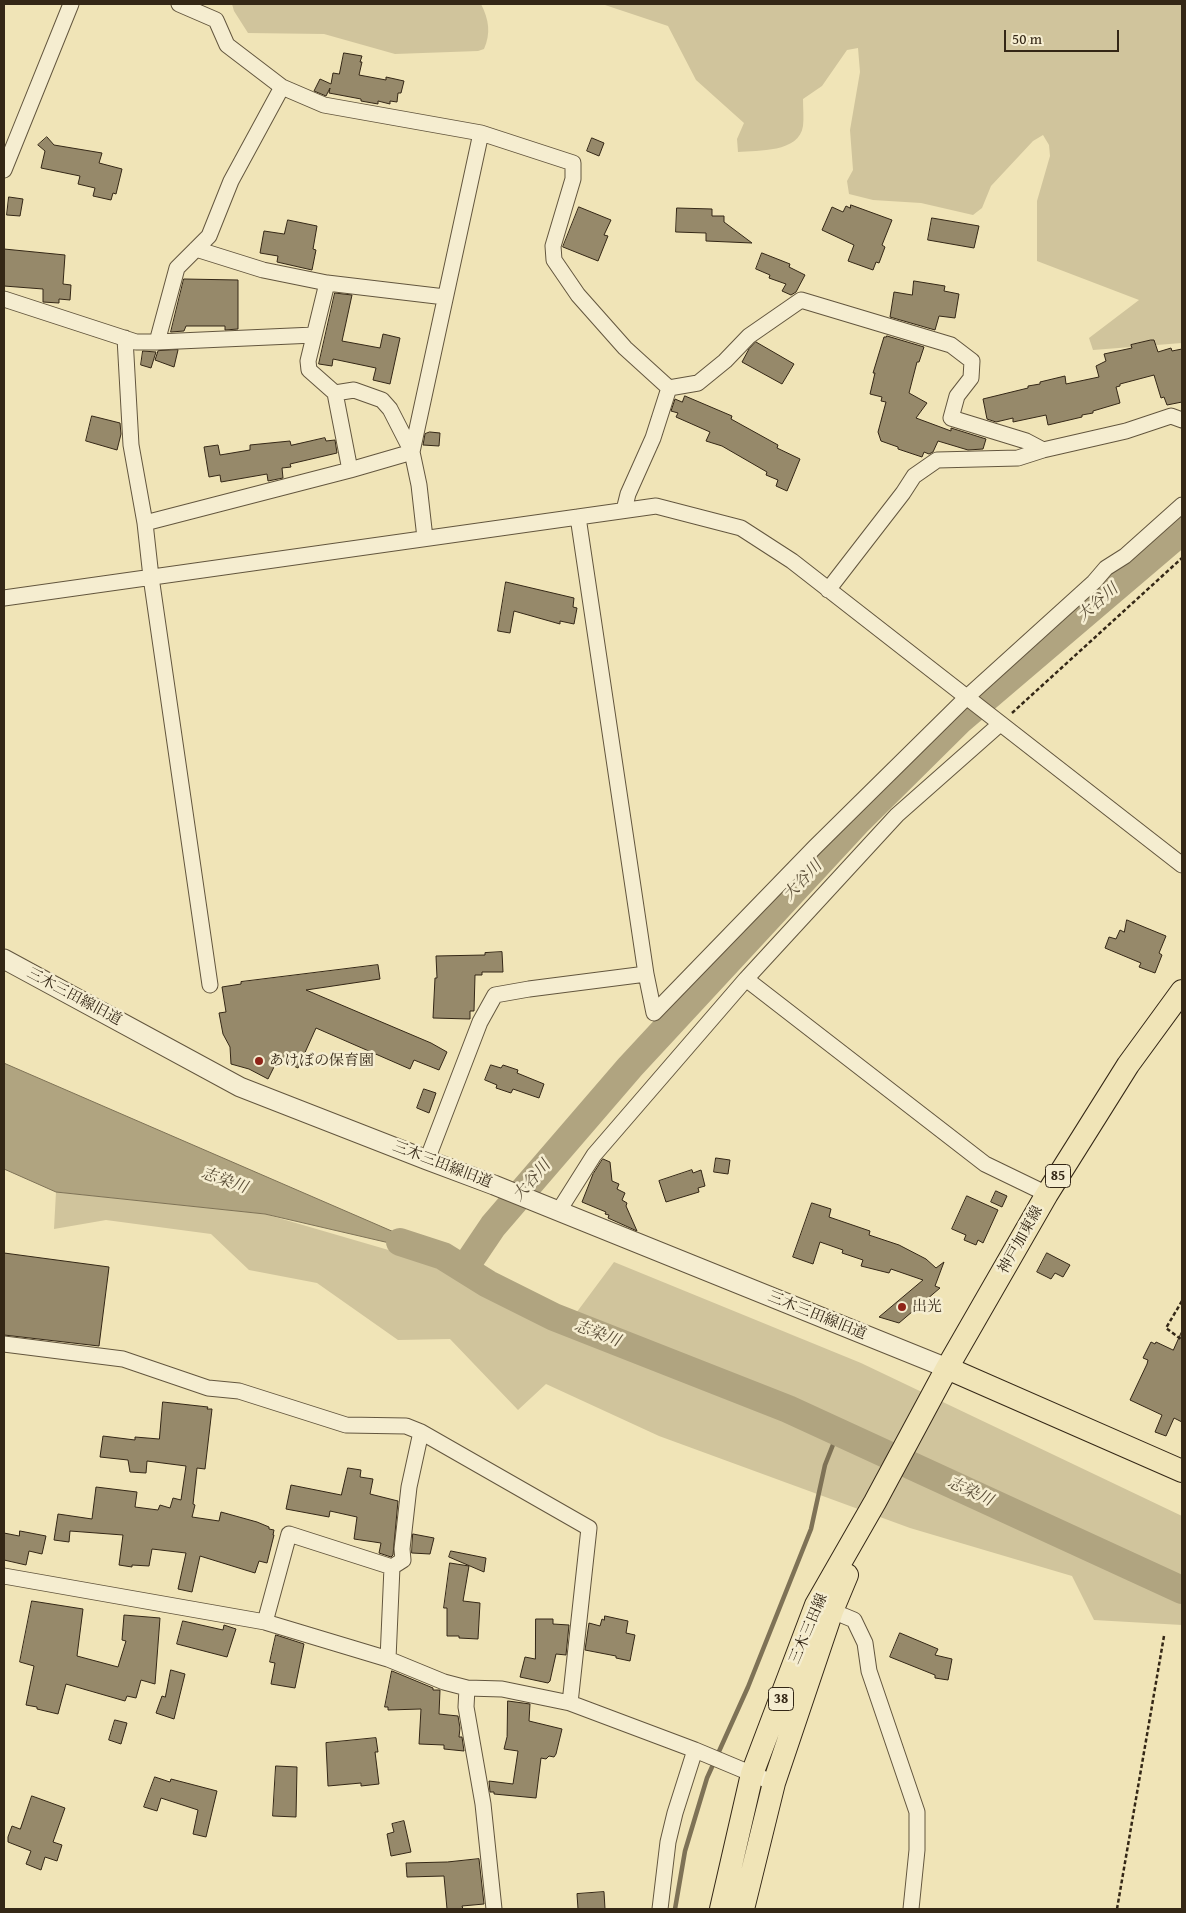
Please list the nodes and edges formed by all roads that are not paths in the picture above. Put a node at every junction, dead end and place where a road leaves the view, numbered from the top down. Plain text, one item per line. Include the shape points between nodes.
1 (71, 4) edge
2 (179, 4) edge
3 (282, 87) junction
4 (481, 133) junction
5 (4, 170) edge
6 (196, 249) junction
7 (328, 283) junction
8 (445, 296) junction
9 (4, 299) edge
10 (314, 334) junction
11 (125, 338) junction
12 (157, 342) junction
13 (669, 388) junction
14 (336, 393) junction
15 (1182, 420) edge
16 (1043, 450) junction
17 (412, 452) junction
18 (350, 470) junction
19 (1182, 505) edge
20 (624, 510) junction
21 (578, 517) junction
22 (145, 523) junction
23 (425, 538) junction
24 (151, 577) junction
25 (828, 590) junction
26 (4, 598) edge
27 (966, 697) junction
28 (1000, 724) junction
29 (1182, 865) edge
30 (4, 959) edge
31 (646, 974) junction
32 (746, 979) junction
33 (210, 985) dead end
34 (1182, 991) edge
35 (426, 1160) junction
36 (1047, 1194) junction
37 (558, 1212) junction
38 (4, 1344) edge
39 (947, 1368) junction
40 (421, 1432) junction
41 (1182, 1471) edge
42 (392, 1567) junction
43 (4, 1576) edge
44 (824, 1608) junction
45 (265, 1622) junction
46 (388, 1659) junction
47 (467, 1688) junction
48 (570, 1703) junction
49 (699, 1752) junction
50 (752, 1774) junction
51 (774, 1783) junction
52 (494, 1909) edge
53 (660, 1909) edge
54 (721, 1909) edge
55 (743, 1909) edge
56 (911, 1909) edge

1 - 5 street
2 - 3 street via 216,20 227,45
3 - 4 street via 324,105
3 - 6 street via 231,181 209,236
4 - 8 street
4 - 13 street via 572,163 572,179 552,246 554,260 578,295 625,348
6 - 7 street via 263,270
6 - 12 street via 177,268
7 - 8 street
7 - 10 street
8 - 17 street
9 - 11 street
10 - 12 street
10 - 14 street via 309,370
11 - 12 street via 136,342
11 - 22 street via 132,445
13 - 16 street via 698,383 749,336 801,300 950,345 972,361 971,378 957,396 950,418 1026,441
13 - 20 street
14 - 17 street via 354,390 382,400
14 - 18 street
15 - 16 street via 1171,416 1126,432
16 - 25 street via 1018,458 937,460 914,476
17 - 18 street
17 - 23 street
18 - 22 street
19 - 27 street via 1125,556 1106,568
20 - 21 street
20 - 25 street via 656,506 741,528 792,561
21 - 23 street
21 - 31 street
22 - 24 street
23 - 24 street
24 - 26 street
24 - 33 street
25 - 27 street
27 - 28 street
27 - 31 street via 654,1013
28 - 29 street
28 - 32 street via 897,816
30 - 35 street, 三木三田線旧道 via 240,1086
31 - 35 street via 495,995 480,1022
32 - 36 street via 985,1164
32 - 37 street via 594,1155
34 - 36 main road, 神戸加東線 / 85 via 1128,1065
35 - 37 street, 三木三田線旧道
36 - 39 main road, 神戸加東線 / 85
37 - 39 street, 三木三田線旧道
38 - 40 street via 123,1359 208,1388 239,1392 346,1425 406,1426
39 - 41 main road
39 - 44 main road, 三木三田線 / 38 via 875,1502
40 - 42 street via 409,1487 403,1560
40 - 48 street via 589,1528
42 - 45 street via 289,1534
42 - 46 street
43 - 45 street
44 - 50 main road, 三木三田線 / 38
44 - 51 main road, 三木三田線 / 38
44 - 56 street via 854,1620 865,1643 869,1671 917,1812
45 - 46 street
46 - 47 street
47 - 48 street via 502,1689
47 - 52 street via 466,1707 483,1804
48 - 49 street
49 - 50 street
49 - 53 street via 674,1813
50 - 51 street
50 - 54 main road, 三木三田線 / 38
51 - 55 main road, 三木三田線 / 38

